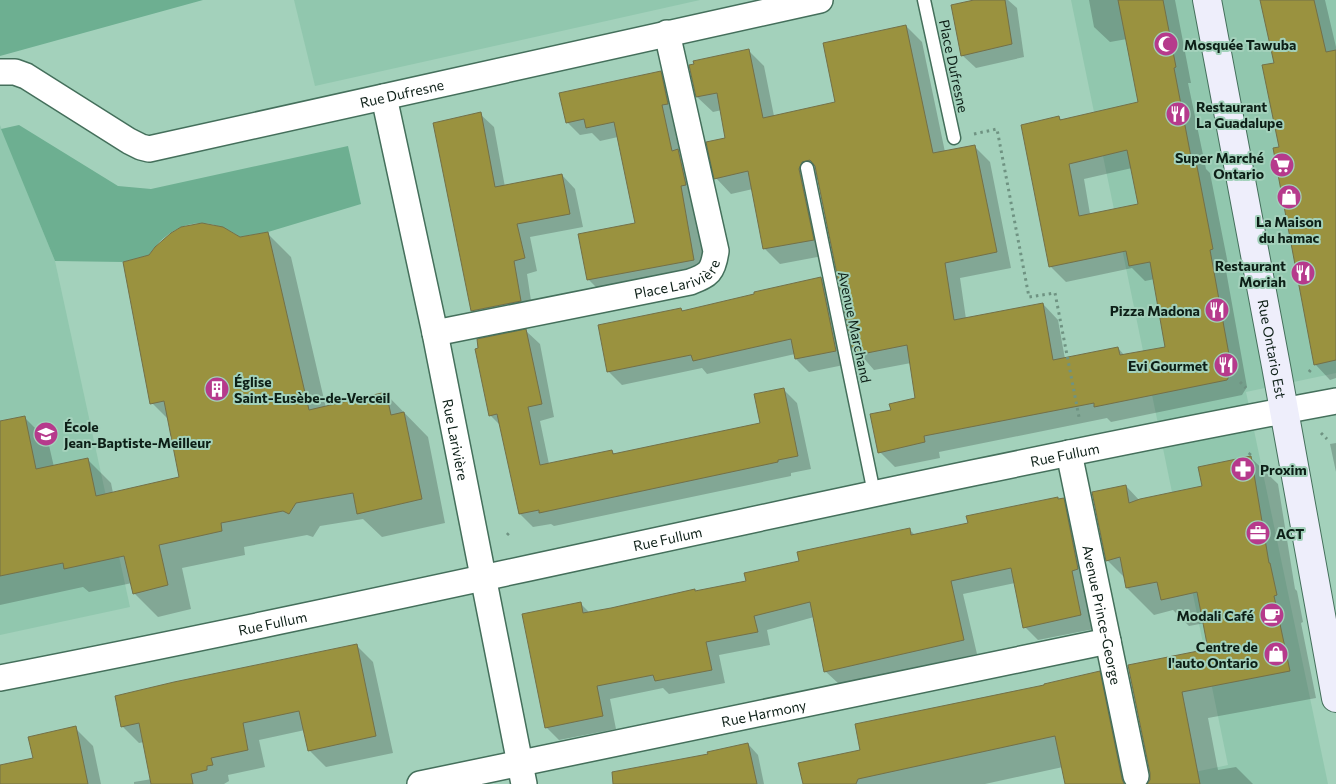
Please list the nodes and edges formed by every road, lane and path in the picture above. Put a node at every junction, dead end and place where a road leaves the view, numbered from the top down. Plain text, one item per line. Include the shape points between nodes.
1 (820, 0) edge
2 (924, 0) edge
3 (1207, 0) edge
4 (667, 33) junction
5 (0, 72) edge
6 (384, 97) junction
7 (954, 138) joint
8 (807, 168) dead end
9 (435, 333) junction
10 (1312, 368) dead end
11 (1309, 372) dead end
12 (1240, 382) dead end
13 (1246, 388) dead end
14 (1336, 401) edge
15 (1284, 412) junction
16 (1079, 417) dead end
17 (1321, 432) dead end
18 (1327, 439) dead end
19 (1253, 450) dead end
20 (1069, 453) junction
21 (1249, 455) dead end
22 (874, 493) junction
23 (510, 532) dead end
24 (507, 535) dead end
25 (483, 577) junction
26 (1108, 641) junction
27 (0, 678) edge
28 (1336, 698) edge
29 (522, 774) edge
30 (1136, 776) dead end
31 (420, 784) edge

1 - 4 street, Rue Dufresne
2 - 7 lane, Place Dufresne
3 - 15 main road, Rue Ontario Est
4 - 6 street, Rue Dufresne
4 - 9 street, Place Larivière via 716,251 711,270 704,277 690,282
5 - 6 street, Rue Dufresne via 26,76 129,141 149,148
6 - 9 street, Rue Larivière
7 - 16 path via 998,129 1029,297 1055,293
8 - 22 lane, Avenue Marchand
9 - 25 street, Rue Larivière
10 - 11 path
12 - 13 path
14 - 15 street, Rue Fullum
15 - 20 street, Rue Fullum
15 - 28 main road, Rue Ontario Est
17 - 18 path
19 - 21 path
20 - 22 street, Rue Fullum
20 - 26 street, Avenue Prince-George
22 - 25 street, Rue Fullum
23 - 24 path
25 - 27 street, Rue Fullum
25 - 29 street, Rue Larivière
26 - 29 street, Rue Harmony
26 - 30 street, Avenue Prince-George
29 - 31 street, Rue Harmony

